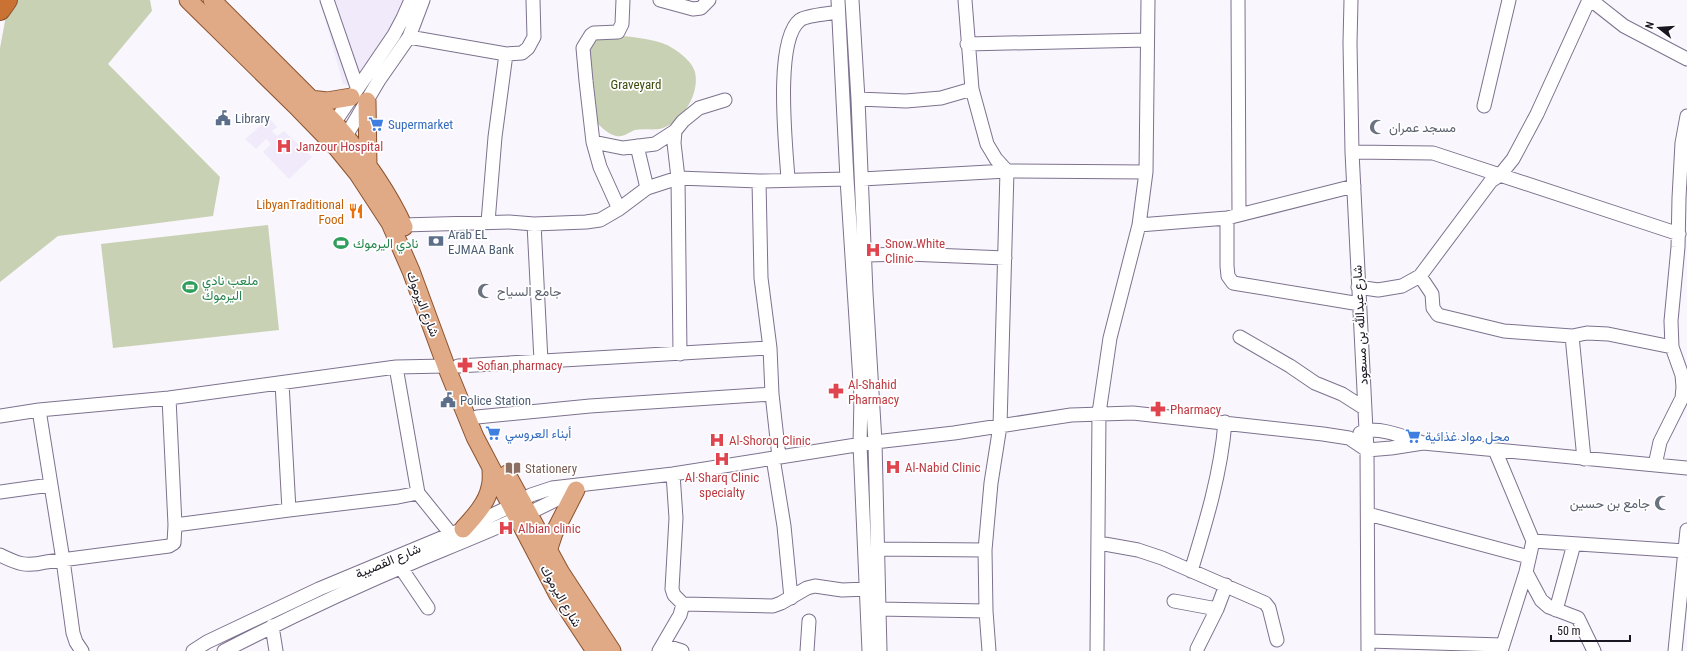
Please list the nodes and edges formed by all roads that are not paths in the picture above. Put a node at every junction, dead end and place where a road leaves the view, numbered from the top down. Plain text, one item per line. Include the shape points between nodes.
1 (7, 0) edge
2 (188, 0) edge
3 (212, 0) edge
4 (327, 0) edge
5 (410, 0) edge
6 (423, 0) edge
7 (533, 0) edge
8 (623, 0) edge
9 (660, 0) edge
10 (709, 0) edge
11 (852, 0) edge
12 (965, 0) edge
13 (1148, 0) edge
14 (1238, 0) edge
15 (1351, 0) edge
16 (1509, 0) edge
17 (1590, 0) edge
18 (838, 6) edge
19 (0, 10) edge
20 (409, 37) junction
21 (1147, 40) junction
22 (968, 44) junction
23 (506, 54) junction
24 (1687, 59) edge
25 (972, 89) junction
26 (354, 92) junction
27 (310, 99) junction
28 (858, 99) junction
29 (725, 100) dead end
30 (367, 101) junction
31 (1484, 106) dead end
32 (1687, 116) edge
33 (675, 131) junction
34 (335, 135) junction
35 (593, 142) junction
36 (637, 146) junction
37 (1352, 152) junction
38 (368, 166) junction
39 (1007, 170) junction
40 (1146, 172) junction
41 (1500, 175) junction
42 (678, 178) junction
43 (788, 179) junction
44 (847, 179) junction
45 (862, 179) junction
46 (759, 181) junction
47 (1354, 186) junction
48 (647, 188) junction
49 (1683, 199) edge
50 (619, 209) junction
51 (1233, 216) junction
52 (488, 222) junction
53 (403, 224) junction
54 (534, 224) junction
55 (1139, 226) junction
56 (1679, 234) junction
57 (866, 255) junction
58 (1005, 258) junction
59 (1420, 276) junction
60 (1358, 287) junction
61 (1360, 304) junction
62 (1572, 336) junction
63 (1240, 337) dead end
64 (1672, 347) junction
65 (770, 348) junction
66 (680, 354) junction
67 (541, 361) junction
68 (452, 366) junction
69 (396, 367) junction
70 (282, 383) junction
71 (1685, 387) edge
72 (772, 394) junction
73 (169, 398) junction
74 (1364, 408) junction
75 (39, 410) junction
76 (1099, 413) junction
77 (0, 416) edge
78 (477, 417) junction
79 (1225, 422) junction
80 (1000, 426) junction
81 (1366, 430) junction
82 (1349, 438) junction
83 (875, 442) junction
84 (1423, 443) junction
85 (860, 445) junction
86 (1367, 450) junction
87 (1495, 450) junction
88 (776, 458) junction
89 (1584, 459) junction
90 (1655, 465) junction
91 (491, 468) junction
92 (1687, 468) edge
93 (674, 474) junction
94 (50, 485) junction
95 (581, 487) junction
96 (0, 492) edge
97 (418, 493) junction
98 (519, 509) junction
99 (289, 510) junction
100 (1368, 514) junction
101 (176, 525) junction
102 (1687, 530) edge
103 (457, 532) junction
104 (1533, 541) junction
105 (1099, 543) junction
106 (1574, 544) junction
107 (877, 550) junction
108 (985, 550) junction
109 (1685, 551) junction
110 (548, 552) junction
111 (0, 555) edge
112 (1529, 557) junction
113 (63, 560) junction
114 (400, 568) junction
115 (1191, 571) junction
116 (1526, 572) junction
117 (1226, 585) junction
118 (867, 589) junction
119 (791, 598) junction
120 (1174, 601) dead end
121 (682, 604) junction
122 (428, 608) dead end
123 (878, 609) junction
124 (1217, 609) junction
125 (1556, 610) junction
126 (986, 611) junction
127 (809, 621) dead end
128 (272, 626) junction
129 (1277, 640) dead end
130 (1368, 646) edge
131 (661, 648) edge
132 (1501, 648) edge
133 (1197, 649) dead end
134 (82, 651) edge
135 (193, 651) edge
136 (224, 651) edge
137 (276, 651) edge
138 (595, 651) edge
139 (612, 651) edge
140 (682, 651) edge
141 (807, 651) edge
142 (869, 651) edge
143 (880, 651) edge
144 (989, 651) edge
145 (1097, 651) edge
146 (1594, 651) edge
147 (1675, 651) edge

1 - 19 highway
2 - 34 main road, شارع اليرموك via 294,103
3 - 27 main road, شارع اليرموك
4 - 26 street
5 - 26 street via 394,35
6 - 20 street
7 - 23 street via 534,37 522,53
8 - 35 street via 622,24 618,32 594,33 584,48
9 - 10 street via 693,9 701,8
11 - 28 street
12 - 22 street
13 - 21 street
14 - 51 street
15 - 37 street, شارع عبدالله بن مسعود
16 - 31 street
17 - 24 street via 1624,26
17 - 41 street via 1537,114 1513,158
18 - 43 street via 800,20 794,25 787,46 784,70
18 - 44 street
20 - 23 street
20 - 30 street
21 - 22 street
21 - 40 street
22 - 25 street
23 - 52 street via 495,137
25 - 28 street via 942,98 906,101
25 - 39 street via 987,144 996,159
26 - 27 main road via 327,101
26 - 34 street
27 - 34 main road, شارع اليرموك
28 - 45 street
29 - 33 street via 700,108
30 - 34 street
30 - 38 main road
32 - 49 street via 1682,143
33 - 36 street via 655,144
33 - 42 street
34 - 38 main road, شارع اليرموك
34 - 68 main road, شارع اليرموك via 390,223
35 - 36 street via 623,148
35 - 50 street via 600,167
36 - 48 street
37 - 41 street via 1433,153
37 - 47 street, شارع عبدالله بن مسعود
38 - 53 main road, شارع اليرموك
39 - 40 street
39 - 45 street
39 - 58 street
40 - 55 street
41 - 56 street
41 - 59 street via 1491,181
42 - 46 street
42 - 48 street
42 - 66 street
43 - 44 street
43 - 46 street
44 - 85 street via 861,397
45 - 57 street
46 - 65 street via 761,278
47 - 51 street
47 - 60 street, شارع عبدالله بن مسعود
48 - 50 street
49 - 56 street
50 - 54 street via 600,220
51 - 55 street
51 - 61 street via 1227,266 1228,276 1234,283
52 - 53 street
52 - 54 street
53 - 68 main road, شارع اليرموك via 436,311
54 - 67 street
55 - 76 street via 1110,338
56 - 64 street via 1671,321
57 - 58 street
57 - 83 street
58 - 80 street
59 - 60 street via 1402,286 1378,290
59 - 62 street via 1432,294 1433,308 1438,315 1504,331
60 - 61 street, شارع عبدالله بن مسعود
61 - 74 street, شارع عبدالله بن مسعود
62 - 64 street via 1587,333 1608,334
62 - 89 street
63 - 74 street via 1315,383 1342,394
64 - 71 street
65 - 66 street
65 - 72 street
66 - 67 street
67 - 68 street
68 - 69 street
68 - 78 main road, شارع اليرموك
68 - 91 main road, شارع اليرموك via 475,438
69 - 70 street
69 - 97 street
70 - 73 street
70 - 99 street
71 - 90 street via 1660,442
72 - 78 street via 590,406
72 - 88 street
73 - 75 street
73 - 101 street
74 - 81 street, شارع عبدالله بن مسعود
75 - 77 street
75 - 94 street
76 - 79 street via 1133,412
76 - 80 street
76 - 105 street
78 - 98 main road, شارع اليرموك
79 - 82 street
79 - 115 street via 1223,451 1210,509
80 - 83 street
80 - 108 street via 991,483
81 - 82 street
81 - 84 street via 1386,432
81 - 86 street, شارع عبدالله بن مسعود
82 - 86 street
83 - 85 street
83 - 107 street
84 - 86 street
84 - 87 street
85 - 88 street
85 - 118 street
86 - 100 street, شارع عبدالله بن مسعود
87 - 89 street
87 - 104 street
88 - 93 street
88 - 119 street
89 - 90 street
90 - 92 street
91 - 98 main road, شارع اليرموك
91 - 103 main road via 490,487 477,514
93 - 95 street
93 - 121 street via 676,518 672,589
94 - 96 street
94 - 113 street
95 - 98 street
95 - 110 main road via 554,533
97 - 99 street
97 - 103 street
98 - 103 street, شارع القصيبة
98 - 110 main road, شارع اليرموك
98 - 114 street
98 - 138 main road, شارع اليرموك via 558,595
99 - 101 street
100 - 112 street
100 - 130 street, شارع عبدالله بن مسعود
101 - 113 street via 174,543 168,546
102 - 109 street
103 - 135 street, شارع القصيبة via 319,589
104 - 106 street
104 - 112 street
105 - 115 street via 1138,550
105 - 145 street
106 - 109 street
106 - 125 street
107 - 108 street
107 - 123 street
108 - 126 street
109 - 147 street
110 - 139 main road, شارع اليرموك
111 - 113 street via 27,565
112 - 116 street
113 - 134 street via 73,633
114 - 122 street
114 - 128 street
115 - 117 street
116 - 125 street via 1541,600
116 - 132 street
117 - 124 street
117 - 129 street via 1265,603 1269,608
118 - 119 street via 842,590 815,586
118 - 142 street
119 - 121 street via 773,606
120 - 124 street
121 - 131 street via 680,615
123 - 126 street
123 - 143 street
124 - 133 street
125 - 146 street via 1578,618
126 - 144 street
127 - 141 street
128 - 136 street
128 - 137 street
130 - 132 street
131 - 140 street

